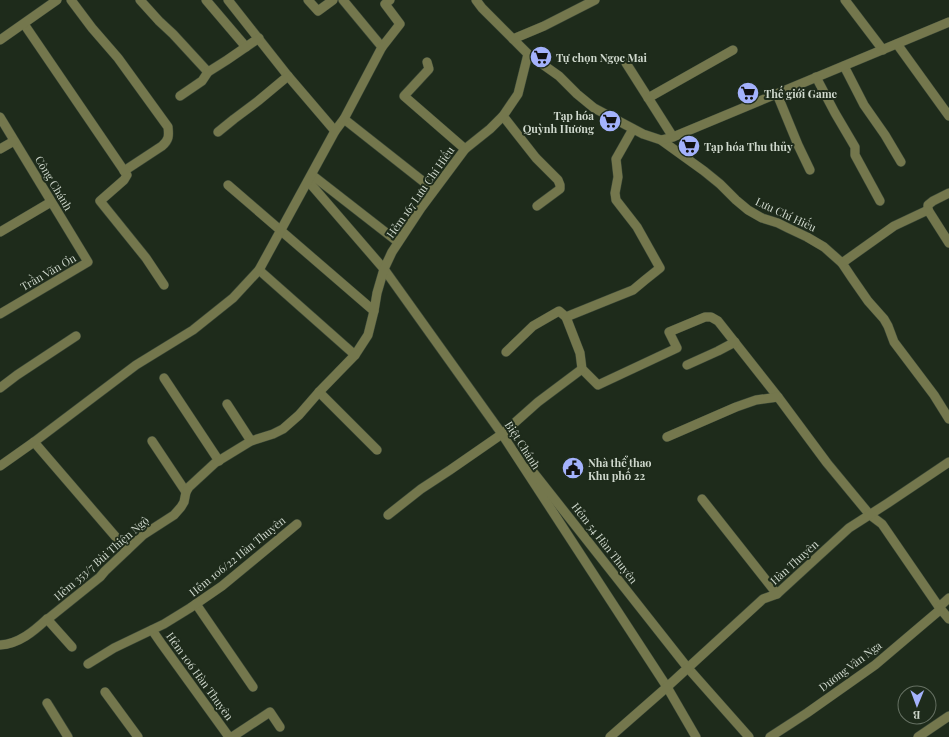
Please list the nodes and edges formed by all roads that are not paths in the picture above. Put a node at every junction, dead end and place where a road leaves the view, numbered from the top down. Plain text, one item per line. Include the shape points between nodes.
1 (57, 0) edge
2 (70, 0) edge
3 (140, 0) edge
4 (206, 0) edge
5 (228, 0) edge
6 (308, 0) edge
7 (333, 0) edge
8 (343, 0) edge
9 (476, 0) edge
10 (595, 0) edge
11 (845, 0) edge
12 (388, 2) edge
13 (949, 22) edge
14 (24, 24) junction
15 (258, 38) junction
16 (0, 40) edge
17 (513, 40) junction
18 (896, 44) junction
19 (246, 47) junction
20 (382, 47) junction
21 (733, 50) dead end
22 (883, 50) junction
23 (528, 54) junction
24 (428, 62) dead end
25 (626, 64) dead end
26 (844, 66) junction
27 (208, 72) junction
28 (288, 76) junction
29 (816, 78) junction
30 (777, 94) junction
31 (180, 96) dead end
32 (648, 98) junction
33 (504, 116) junction
34 (949, 116) edge
35 (0, 117) edge
36 (344, 119) junction
37 (633, 129) junction
38 (218, 132) dead end
39 (335, 132) junction
40 (673, 137) junction
41 (661, 140) junction
42 (14, 141) junction
43 (0, 149) edge
44 (466, 149) junction
45 (901, 162) dead end
46 (810, 170) dead end
47 (124, 171) junction
48 (310, 178) junction
49 (228, 186) dead end
50 (434, 190) junction
51 (949, 193) edge
52 (880, 201) dead end
53 (51, 202) junction
54 (537, 206) dead end
55 (928, 210) junction
56 (281, 230) junction
57 (0, 232) edge
58 (398, 242) junction
59 (949, 243) edge
60 (88, 262) joint
61 (842, 263) junction
62 (384, 269) junction
63 (259, 270) junction
64 (164, 285) dead end
65 (374, 311) junction
66 (0, 314) edge
67 (566, 317) junction
68 (76, 336) dead end
69 (735, 342) junction
70 (506, 352) dead end
71 (355, 355) junction
72 (687, 366) dead end
73 (582, 369) junction
74 (164, 378) dead end
75 (1, 386) edge
76 (319, 392) junction
77 (778, 397) junction
78 (227, 404) dead end
79 (949, 419) edge
80 (502, 434) junction
81 (667, 437) dead end
82 (152, 441) dead end
83 (251, 441) junction
84 (34, 442) junction
85 (377, 450) dead end
86 (219, 461) junction
87 (949, 462) edge
88 (0, 466) edge
89 (186, 492) junction
90 (702, 498) dead end
91 (870, 514) junction
92 (388, 515) dead end
93 (296, 524) dead end
94 (127, 550) junction
95 (776, 594) junction
96 (949, 598) edge
97 (196, 604) junction
98 (940, 608) junction
99 (47, 618) junction
100 (949, 619) edge
101 (152, 630) junction
102 (0, 645) edge
103 (72, 647) dead end
104 (88, 664) dead end
105 (688, 667) junction
106 (253, 687) dead end
107 (667, 687) junction
108 (105, 692) dead end
109 (47, 703) dead end
110 (949, 716) edge
111 (280, 727) dead end
112 (68, 737) edge
113 (138, 737) edge
114 (231, 737) edge
115 (610, 737) edge
116 (696, 737) edge
117 (749, 737) edge
118 (770, 737) edge
119 (918, 737) edge

1 - 14 street
2 - 47 street via 118,58 168,127 167,142
3 - 27 street
4 - 19 street
5 - 15 street
6 - 7 street via 318,11
8 - 20 street
9 - 17 street, Lưu Chí Hiếu
10 - 17 street
11 - 22 street
12 - 20 street via 400,24
13 - 18 street
14 - 16 street
14 - 47 street
15 - 19 street
15 - 28 street
17 - 23 street, Lưu Chí Hiếu
18 - 22 street
18 - 34 street
19 - 27 street
20 - 36 street
21 - 32 street
22 - 26 street
23 - 33 street, Hẻm 167 Lưu Chí Hiếu via 518,94
23 - 37 street, Lưu Chí Hiếu via 559,76 594,108
24 - 44 street via 429,69 404,96
25 - 32 street
26 - 29 street
26 - 45 street via 864,105
27 - 31 street via 202,81
28 - 38 street
28 - 39 street
29 - 30 street
29 - 52 street via 855,148 855,155
30 - 40 street
30 - 46 street
32 - 40 street
33 - 44 street, Hẻm 167 Lưu Chí Hiếu
33 - 54 street via 560,185 560,189
35 - 42 street, Công Chánh
36 - 39 street
36 - 50 street
37 - 41 street, Lưu Chí Hiếu
37 - 67 street via 616,159 616,200 637,227 660,268 633,290
39 - 48 street
40 - 41 street
41 - 61 street, Lưu Chí Hiếu via 704,170 748,210 807,237 824,247
42 - 43 street
42 - 53 street, Công Chánh
44 - 50 street, Hẻm 167 Lưu Chí Hiếu
47 - 64 street via 128,175 100,201 146,258
48 - 56 street
48 - 58 street
48 - 62 street, Biệt Chánh
49 - 56 street
50 - 58 street, Hẻm 167 Lưu Chí Hiếu
51 - 55 street via 930,203
53 - 57 street
53 - 60 street, Công Chánh
55 - 59 street
55 - 61 street via 894,226
56 - 63 street
56 - 65 street
58 - 62 street, Hẻm 167 Lưu Chí Hiếu
60 - 66 street, Trần Văn Ơn
61 - 79 street, Lưu Chí Hiếu via 884,319 894,342 934,394
62 - 65 street, Hẻm 167 Lưu Chí Hiếu
62 - 80 street, Biệt Chánh
63 - 71 street
63 - 84 street via 233,298 201,324 136,365
65 - 71 street, Hẻm 167 Lưu Chí Hiếu via 368,335
67 - 70 street via 559,311 533,326
67 - 73 street via 580,353
68 - 75 street
69 - 72 street
69 - 73 street via 718,320 705,317 668,332 676,348 598,385
69 - 77 street
71 - 76 street, Hẻm 167 Lưu Chí Hiếu
73 - 80 street via 538,402
74 - 86 street
76 - 83 street, Hẻm 353/7 Bùi Thiện Ngộ via 283,429
76 - 85 street
77 - 81 street via 736,406
77 - 91 street via 827,464
78 - 83 street
80 - 92 street via 421,489
80 - 105 street, Hẻm 54 Hàn Thuyên
80 - 107 street, Biệt Chánh
82 - 89 street
83 - 86 street, Hẻm 353/7 Bùi Thiện Ngộ
84 - 88 street
84 - 94 street
86 - 89 street, Hẻm 353/7 Bùi Thiện Ngộ
87 - 91 street, Hàn Thuyên
89 - 94 street, Hẻm 353/7 Bùi Thiện Ngộ via 184,502 174,515 143,535
90 - 95 street
91 - 95 street, Hàn Thuyên via 849,528
91 - 98 street via 882,524
93 - 97 street, Hẻm 106/22 Hàn Thuyên via 222,586
94 - 99 street, Hẻm 353/7 Bùi Thiện Ngộ via 100,577
95 - 105 street, Hàn Thuyên via 763,599
96 - 98 street, Dương Vân Nga
97 - 101 street, Hẻm 106/22 Hàn Thuyên
97 - 106 street
98 - 100 street
98 - 118 street, Dương Vân Nga via 875,665
99 - 102 street, Hẻm 353/7 Bùi Thiện Ngộ via 32,632
99 - 103 street
101 - 104 street, Hẻm 106/22 Hàn Thuyên
101 - 114 street, Hẻm 106 Hàn Thuyên
105 - 107 street, Hàn Thuyên
105 - 117 street, Hẻm 54 Hàn Thuyên
107 - 115 street, Hàn Thuyên
107 - 116 street, Biệt Chánh
108 - 113 street
109 - 112 street
110 - 119 street
111 - 114 street via 270,712

